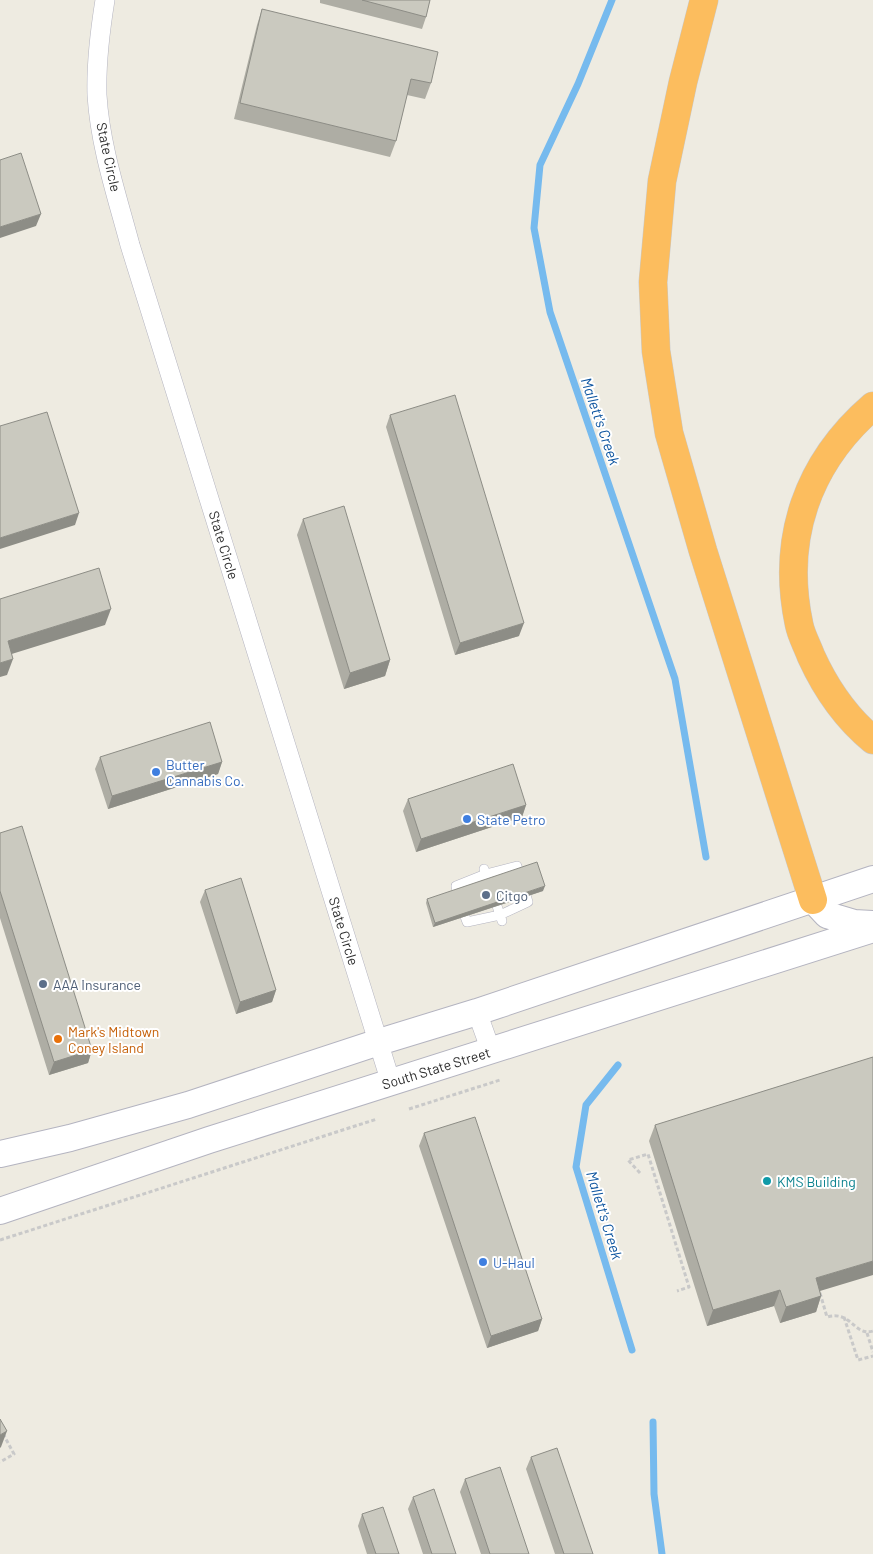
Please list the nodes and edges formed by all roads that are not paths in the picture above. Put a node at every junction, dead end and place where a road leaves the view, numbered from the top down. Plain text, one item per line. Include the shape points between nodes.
1 (105, 0) edge
2 (704, 0) edge
3 (873, 406) edge
4 (873, 740) edge
5 (518, 870) edge
6 (873, 879) edge
7 (458, 891) edge
8 (526, 895) edge
9 (813, 900) junction
10 (496, 903) edge
11 (464, 914) edge
12 (501, 918) junction
13 (873, 924) edge
14 (873, 929) edge
15 (477, 1012) junction
16 (378, 1042) junction
17 (491, 1051) junction
18 (391, 1083) junction
19 (0, 1154) edge
20 (0, 1211) edge

1 - 16 street, State Circle via 99,36 98,96 105,151 133,254
2 - 9 highway via 662,181 653,282 656,351 669,433
3 - 4 highway via 832,451 810,488 795,534 792,577 799,626 822,680 852,722
5 - 7 lane via 517,866 486,874 456,886
6 - 9 main road
8 - 12 lane via 528,902
9 - 13 main road via 827,915 854,923
9 - 15 main road
10 - 12 lane
11 - 12 lane via 467,922
14 - 17 main road, South State Street
15 - 16 main road
15 - 17 street
16 - 18 street, State Circle
16 - 19 main road via 188,1105
17 - 18 main road, South State Street
18 - 20 main road, South State Street

